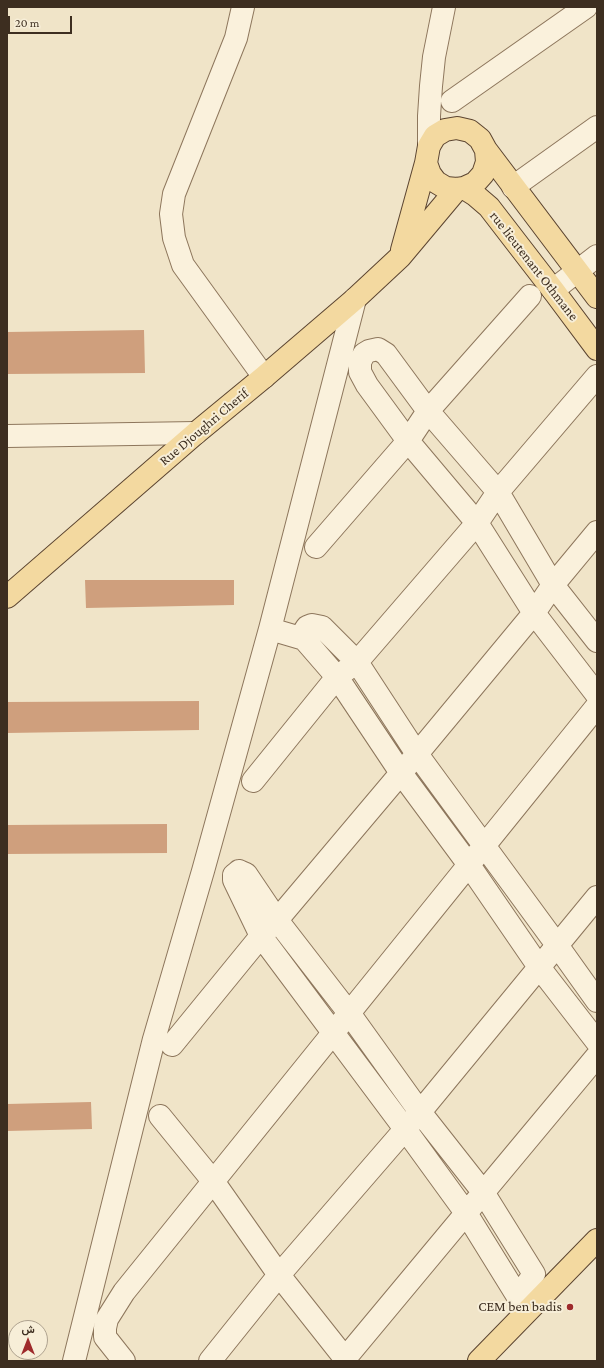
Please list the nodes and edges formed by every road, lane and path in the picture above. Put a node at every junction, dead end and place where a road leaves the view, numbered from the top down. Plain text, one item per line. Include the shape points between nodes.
1 (243, 7) edge
2 (444, 7) edge
3 (586, 7) edge
4 (434, 57) junction
5 (452, 101) junction
6 (597, 127) edge
7 (457, 128) junction
8 (486, 150) junction
9 (427, 155) junction
10 (513, 187) junction
11 (461, 189) junction
12 (597, 256) edge
13 (400, 257) junction
14 (577, 270) junction
15 (554, 290) junction
16 (530, 296) dead end
17 (597, 297) edge
18 (355, 299) junction
19 (597, 349) edge
20 (597, 376) edge
21 (264, 377) junction
22 (428, 411) junction
23 (196, 432) junction
24 (7, 436) edge
25 (408, 441) junction
26 (498, 492) junction
27 (477, 523) junction
28 (597, 532) edge
29 (316, 547) dead end
30 (553, 585) junction
31 (7, 597) edge
32 (534, 612) junction
33 (270, 629) junction
34 (304, 639) junction
35 (597, 640) edge
36 (357, 662) junction
37 (337, 677) junction
38 (597, 695) edge
39 (597, 706) edge
40 (417, 754) junction
41 (401, 773) junction
42 (253, 781) dead end
43 (484, 846) junction
44 (469, 865) junction
45 (202, 871) junction
46 (234, 880) junction
47 (597, 897) edge
48 (277, 920) junction
49 (261, 936) junction
50 (557, 945) junction
51 (539, 967) junction
52 (597, 1001) edge
53 (349, 1013) junction
54 (333, 1033) junction
55 (597, 1042) edge
56 (172, 1045) dead end
57 (597, 1056) edge
58 (420, 1112) junction
59 (160, 1116) dead end
60 (405, 1129) junction
61 (213, 1181) junction
62 (483, 1192) junction
63 (466, 1213) junction
64 (597, 1240) edge
65 (279, 1275) junction
66 (345, 1360) edge
67 (74, 1361) edge
68 (124, 1361) edge
69 (210, 1361) edge
70 (479, 1361) edge

1 - 21 street via 236,38 174,194 172,214 174,238 183,265
2 - 4 street
3 - 5 street
4 - 5 street via 442,71
4 - 9 street
5 - 7 street
6 - 10 street
7 - 8 main road via 470,131 480,139
7 - 9 main road via 445,130 435,136
8 - 10 main road
8 - 11 main road via 483,174 475,183
9 - 11 main road via 430,174 436,182 446,188
9 - 13 main road
10 - 14 main road
11 - 13 main road, Rue Djoughri Cherif
11 - 15 main road, rue lieutenant Othmane via 475,195 489,207
12 - 14 street
13 - 18 main road, Rue Djoughri Cherif
14 - 15 street
14 - 17 main road
15 - 19 main road, rue lieutenant Othmane
16 - 22 street
18 - 21 main road, Rue Djoughri Cherif
18 - 33 street
20 - 26 street
21 - 23 main road, Rue Djoughri Cherif
22 - 25 street
22 - 25 street via 386,354 378,349 364,354 360,362 360,372 366,385
22 - 26 street
23 - 24 street
23 - 31 main road, Rue Djoughri Cherif
25 - 27 street
25 - 29 street
26 - 27 street
26 - 30 street
27 - 32 street
27 - 36 street
28 - 30 street
30 - 32 street
30 - 35 street
32 - 38 street
32 - 40 street
33 - 34 street
33 - 45 street
34 - 36 street via 307,627 322,627
34 - 37 street
36 - 37 street
36 - 40 street
37 - 41 street
37 - 42 street
39 - 43 street
40 - 41 street
40 - 43 street
41 - 44 street
41 - 48 street
43 - 44 street
43 - 50 street
44 - 51 street
44 - 53 street
45 - 46 street
45 - 67 street via 154,1039
46 - 48 street via 236,872 242,871 246,874
46 - 49 street
47 - 50 street
48 - 49 street
48 - 53 street
49 - 54 street
49 - 56 street
50 - 51 street
50 - 52 street
51 - 55 street
51 - 58 street
53 - 54 street
53 - 58 street
54 - 60 street
54 - 61 street
57 - 62 street
58 - 60 street
58 - 62 street
59 - 61 street
60 - 63 street
60 - 65 street
61 - 65 street
61 - 68 street via 124,1292 107,1319 105,1336
62 - 63 street
62 - 63 street via 534,1274 518,1297
63 - 66 street
64 - 70 main road
65 - 66 street
65 - 69 street

